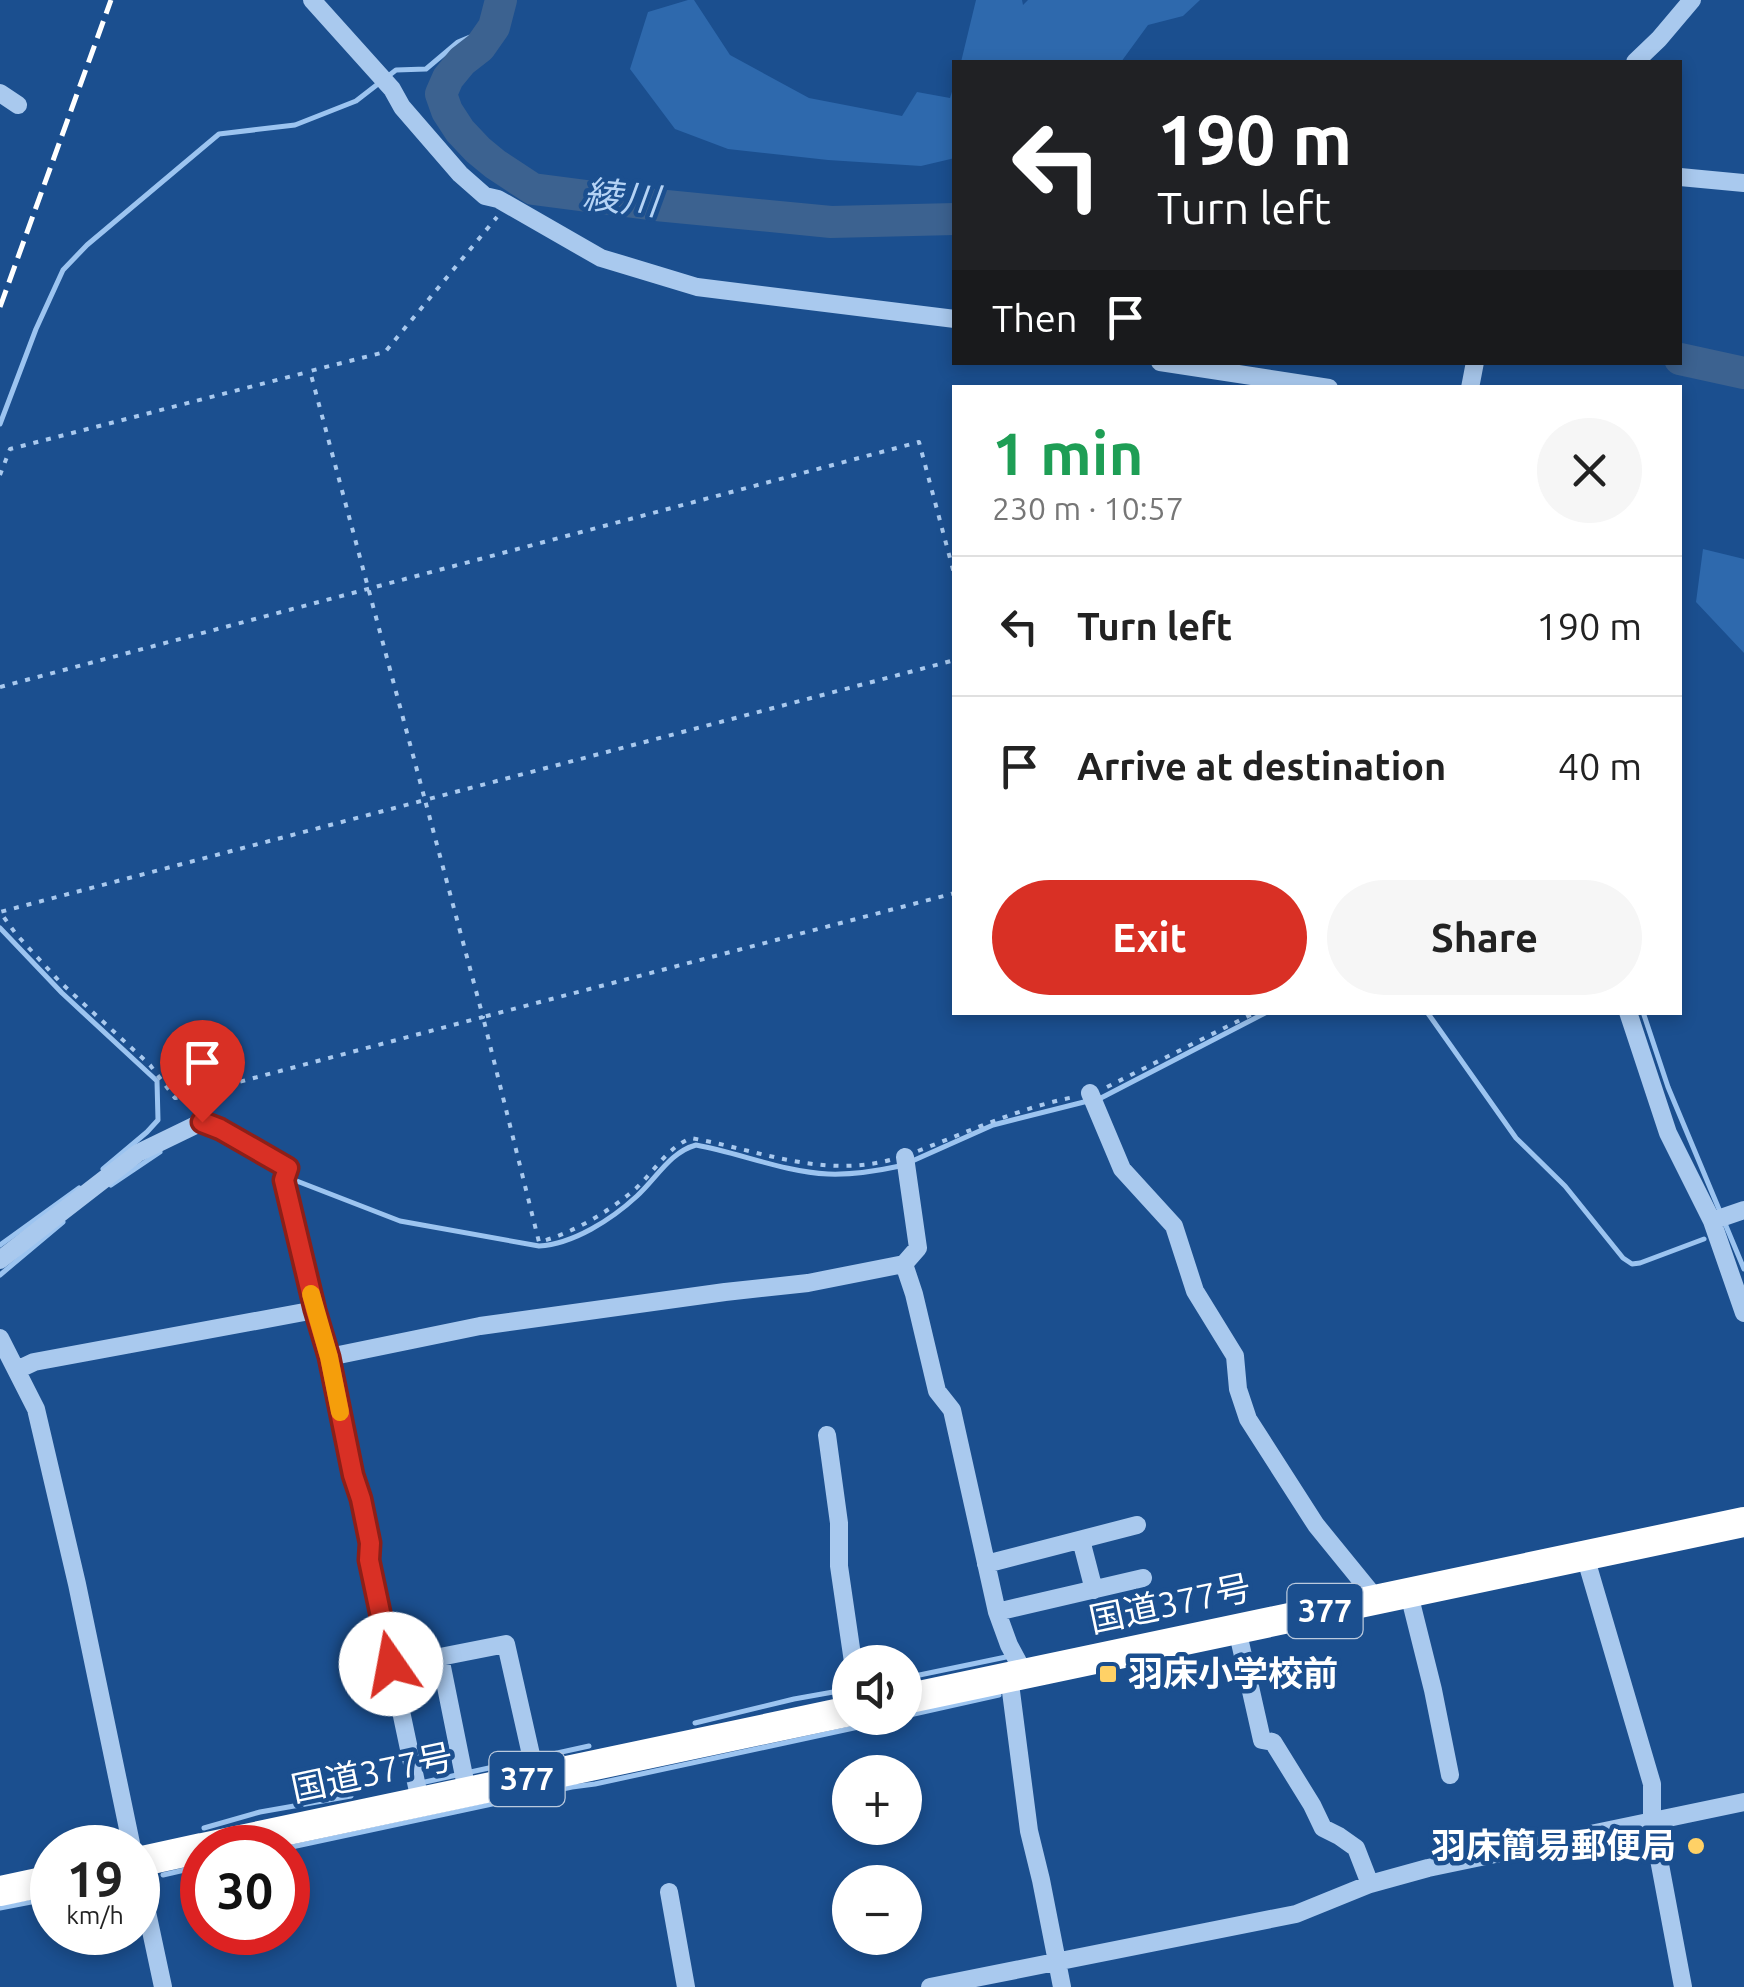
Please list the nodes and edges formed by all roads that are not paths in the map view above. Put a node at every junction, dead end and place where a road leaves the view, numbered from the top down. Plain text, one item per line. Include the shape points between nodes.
1 (312, 0) edge
2 (1692, 0) edge
3 (1637, 60) edge
4 (0, 93) edge
5 (18, 105) dead end
6 (1682, 177) edge
7 (1744, 183) edge
8 (952, 318) edge
9 (1179, 365) edge
10 (1309, 385) edge
11 (1629, 1015) edge
12 (1092, 1098) dead end
13 (906, 1161) road end
14 (1725, 1216) edge
15 (0, 1260) edge
16 (904, 1264) junction
17 (315, 1310) junction
18 (1744, 1313) edge
19 (0, 1338) edge
20 (329, 1357) junction
21 (17, 1370) junction
22 (827, 1435) dead end
23 (1744, 1522) edge
24 (1136, 1525) dead end
25 (1081, 1540) junction
26 (1585, 1556) junction
27 (986, 1564) junction
28 (1143, 1578) dead end
29 (1094, 1590) junction
30 (1409, 1594) junction
31 (1378, 1600) junction
32 (997, 1612) junction
33 (1237, 1628) junction
34 (851, 1645) edge
35 (1017, 1674) junction
36 (922, 1695) edge
37 (832, 1714) edge
38 (533, 1763) junction
39 (1450, 1775) dead end
40 (465, 1778) junction
41 (420, 1801) junction
42 (1744, 1802) edge
43 (1652, 1822) junction
44 (127, 1825) edge
45 (309, 1825) edge
46 (1370, 1884) junction
47 (30, 1885) edge
48 (0, 1891) edge
49 (670, 1892) dead end
50 (156, 1955) edge
51 (1058, 1963) junction
52 (163, 1987) edge
53 (686, 1987) edge
54 (930, 1987) edge
55 (1062, 1987) edge
56 (1683, 1987) edge

1 - 8 street via 460,174 485,196 601,258 697,287
2 - 3 street
4 - 5 street
6 - 7 street
9 - 10 street
11 - 14 street via 1668,1133
12 - 31 street via 1122,1168 1174,1226 1195,1290 1235,1356 1248,1419 1316,1525
13 - 16 street via 918,1248
14 - 18 street
15 - 17 street via 138,1152 202,1122 288,1168
16 - 20 street via 480,1326
16 - 27 street via 937,1391 952,1410
17 - 20 street
17 - 21 street
19 - 21 street
20 - 41 street
21 - 44 street via 36,1409
22 - 34 street
23 - 26 highway, 国道377号 / 377
24 - 25 street
25 - 27 street
25 - 29 street
26 - 30 highway, 国道377号 / 377
26 - 43 street via 1652,1784
27 - 32 street
28 - 29 street
29 - 32 street
30 - 31 highway, 国道377号 / 377
30 - 39 street
31 - 33 highway, 国道377号 / 377
32 - 35 street
33 - 35 highway, 国道377号 / 377
33 - 46 street via 1262,1740 1273,1742 1323,1828 1356,1848
35 - 36 highway, 国道377号 / 377
35 - 51 street via 1029,1831
37 - 38 highway, 国道377号 / 377
38 - 40 highway, 国道377号 / 377
38 - 40 street via 506,1644 440,1657
40 - 41 highway, 国道377号 / 377
41 - 45 highway, 国道377号 / 377
42 - 43 street
43 - 46 street
43 - 56 street
46 - 51 street via 1296,1914
47 - 48 highway
49 - 53 street
50 - 52 street
51 - 54 street
51 - 55 street

